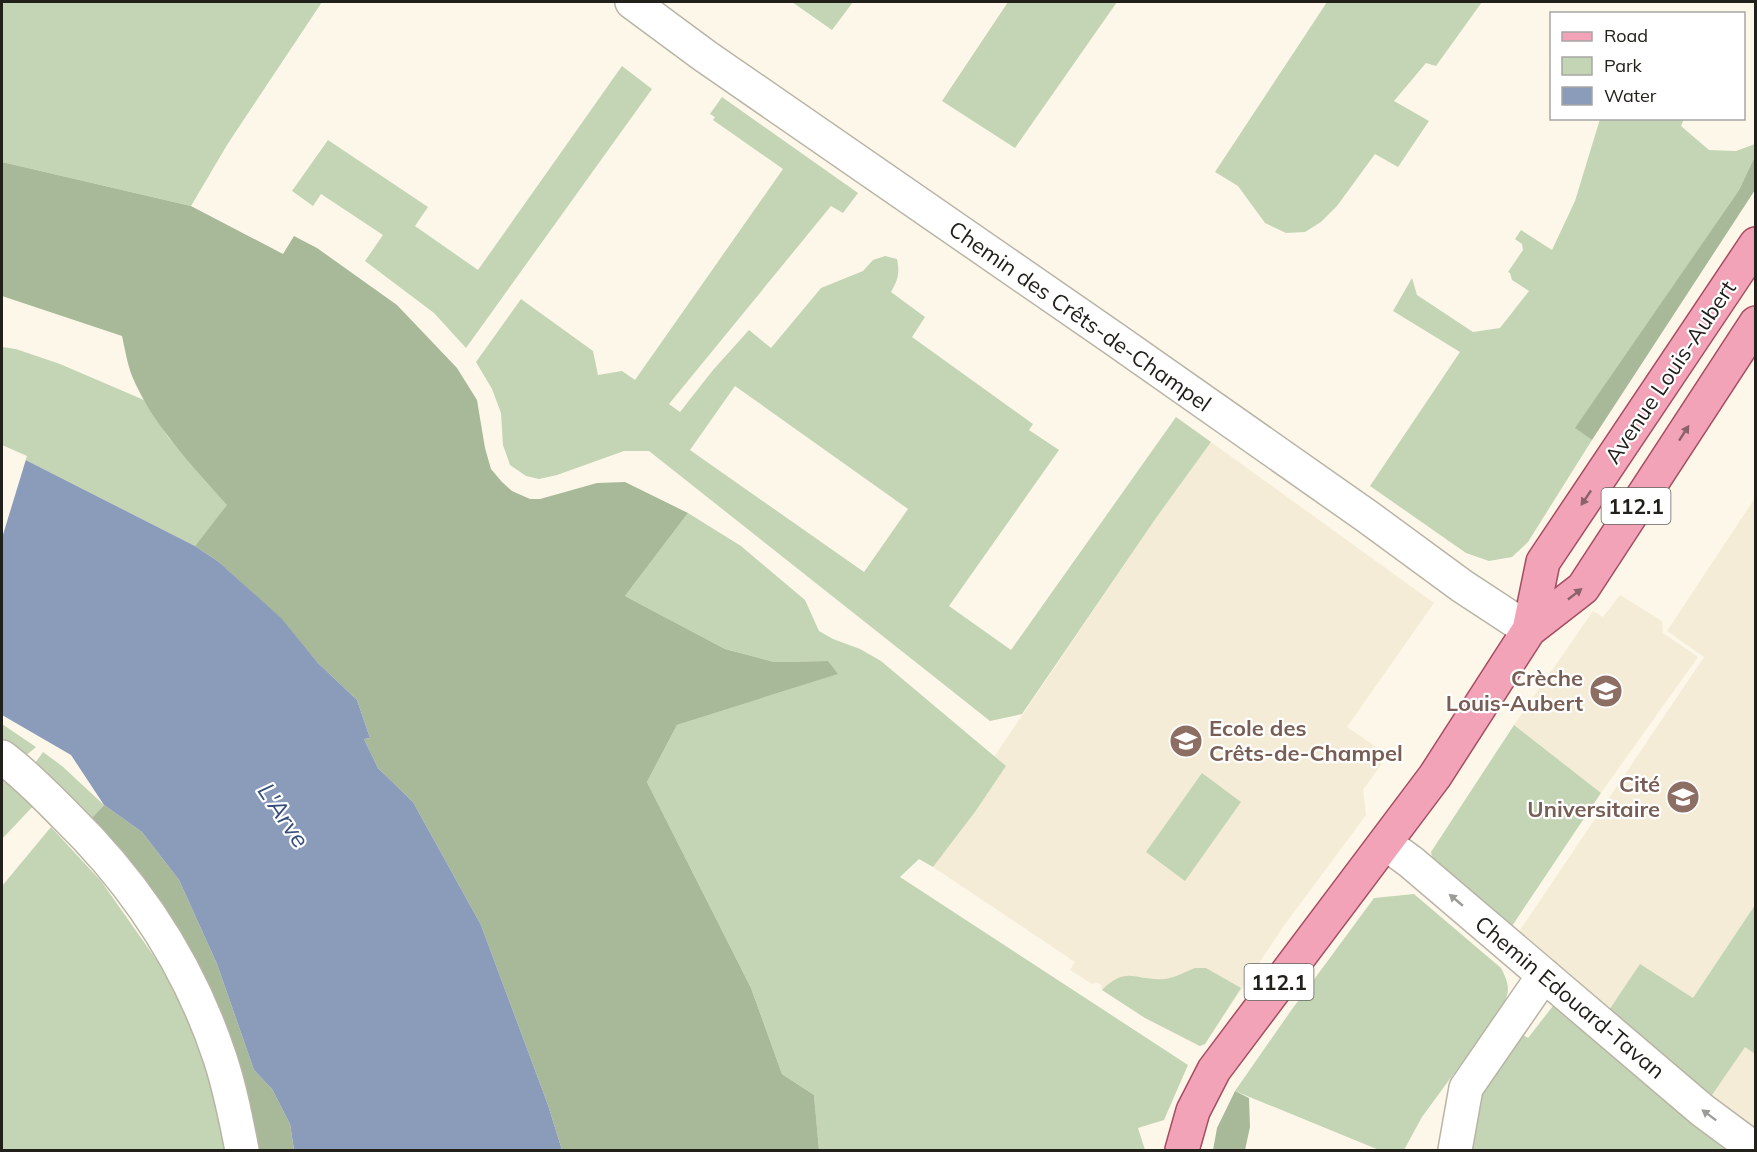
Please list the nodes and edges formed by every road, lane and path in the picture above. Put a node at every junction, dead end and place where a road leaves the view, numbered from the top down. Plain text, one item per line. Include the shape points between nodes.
1 (632, 2) edge
2 (1755, 244) edge
3 (1755, 323) edge
4 (1529, 630) junction
5 (2, 757) edge
6 (1385, 843) junction
7 (1544, 975) junction
8 (243, 1150) edge
9 (1182, 1150) edge
10 (1455, 1150) edge
11 (1755, 1150) edge

1 - 4 street, Chemin des Crêts-de-Champel
2 -> 4 main road, Avenue Louis-Aubert / 112.1 via 1543,562
4 -> 3 main road, Avenue Louis-Aubert / 112.1 via 1583,588
4 - 6 main road, Avenue Louis-Aubert / 112.1 via 1435,776
5 - 8 street via 96,845 146,908 181,965 220,1057
7 -> 6 street, Chemin Edouard-Tavan
6 - 9 main road, 112.1 via 1214,1070 1193,1111
7 - 10 street via 1466,1088
11 -> 7 street, Chemin Edouard-Tavan via 1702,1110

